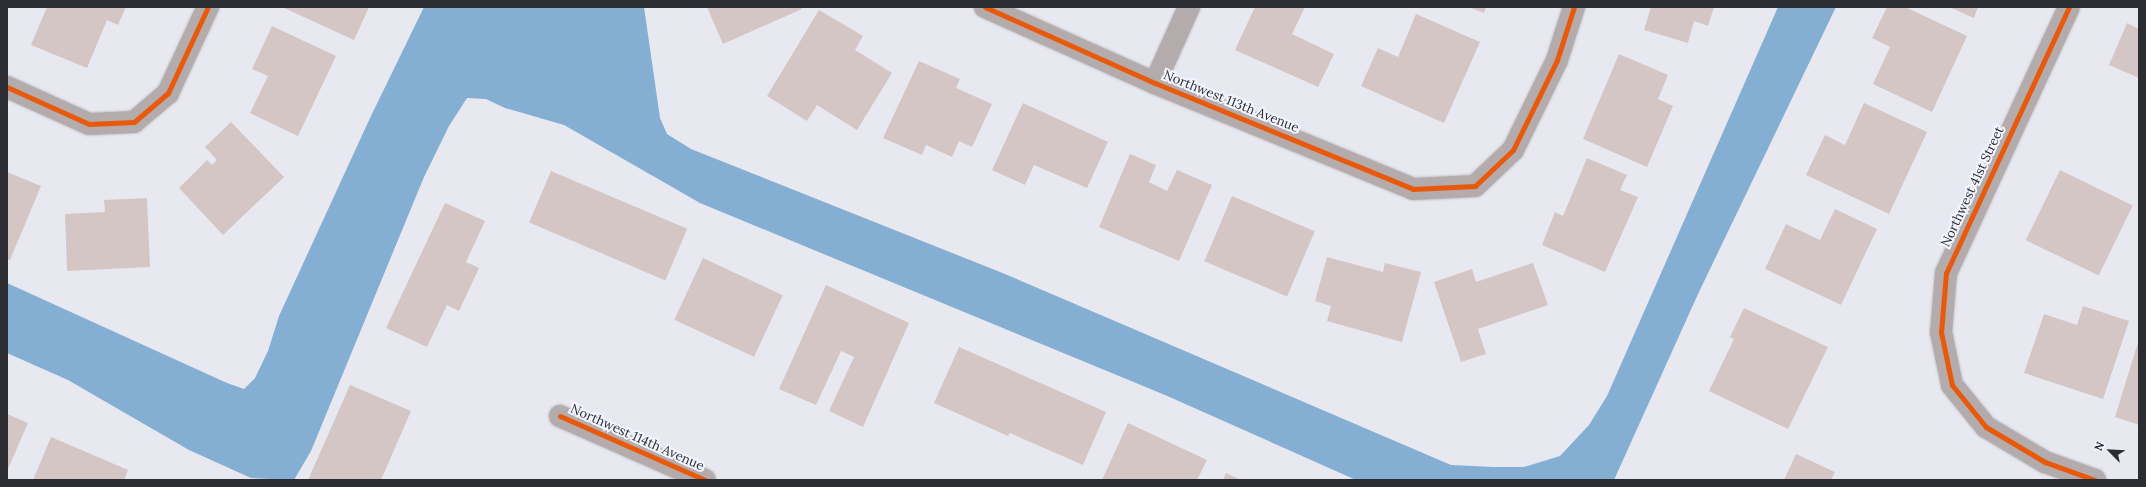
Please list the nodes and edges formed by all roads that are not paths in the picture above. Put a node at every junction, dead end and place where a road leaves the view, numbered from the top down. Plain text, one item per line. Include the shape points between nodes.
1 (208, 7) edge
2 (985, 7) edge
3 (1189, 7) edge
4 (1574, 7) edge
5 (2069, 7) edge
6 (1155, 83) junction
7 (7, 87) edge
8 (560, 416) dead end
9 (705, 480) edge
10 (2095, 480) edge

1 - 7 street via 168,93 134,122 89,124
2 - 6 street, Northwest 113th Avenue
3 - 6 street
4 - 6 street, Northwest 113th Avenue via 1557,60 1513,150 1475,186 1413,189
5 - 10 street, Northwest 41st Street via 1946,273 1941,332 1952,385 1986,427 2045,462
8 - 9 street, Northwest 114th Avenue

